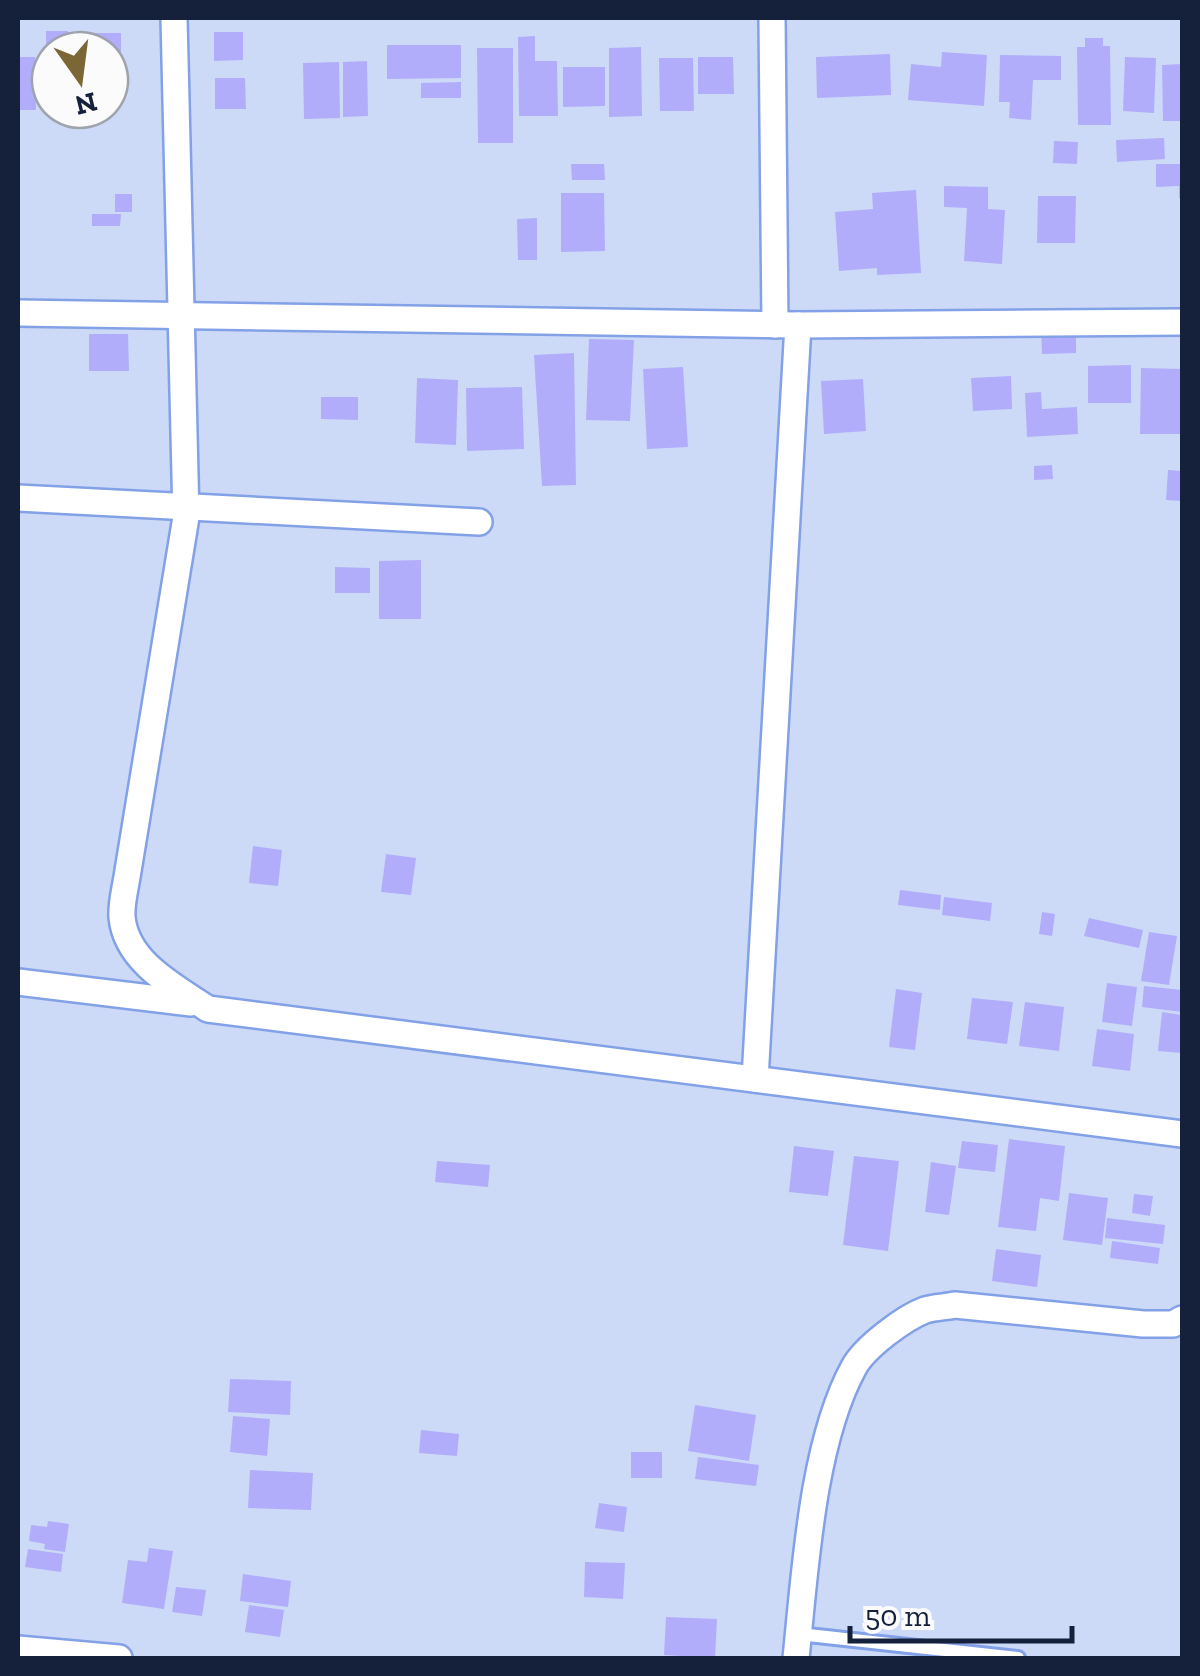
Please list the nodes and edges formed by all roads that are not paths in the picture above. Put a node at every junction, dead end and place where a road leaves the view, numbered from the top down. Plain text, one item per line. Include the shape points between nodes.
1 (174, 18) edge
2 (772, 18) edge
3 (18, 313) edge
4 (182, 317) junction
5 (1182, 322) edge
6 (787, 325) junction
7 (18, 498) edge
8 (186, 507) junction
9 (480, 522) dead end
10 (18, 982) edge
11 (201, 1004) junction
12 (755, 1079) junction
13 (1182, 1134) edge
14 (1182, 1319) edge
15 (798, 1646) edge
16 (18, 1649) edge
17 (119, 1658) edge
18 (1018, 1658) edge

1 - 4 street
2 - 6 street
3 - 4 street
4 - 6 street
4 - 8 street
5 - 6 street
6 - 12 street
7 - 8 street
8 - 9 street
8 - 11 street via 122,918 132,947 162,979
10 - 11 street
11 - 12 street
12 - 13 street
14 - 15 street via 1143,1324 955,1305 926,1310 894,1328 856,1364 831,1422
15 - 18 lane
16 - 17 street

